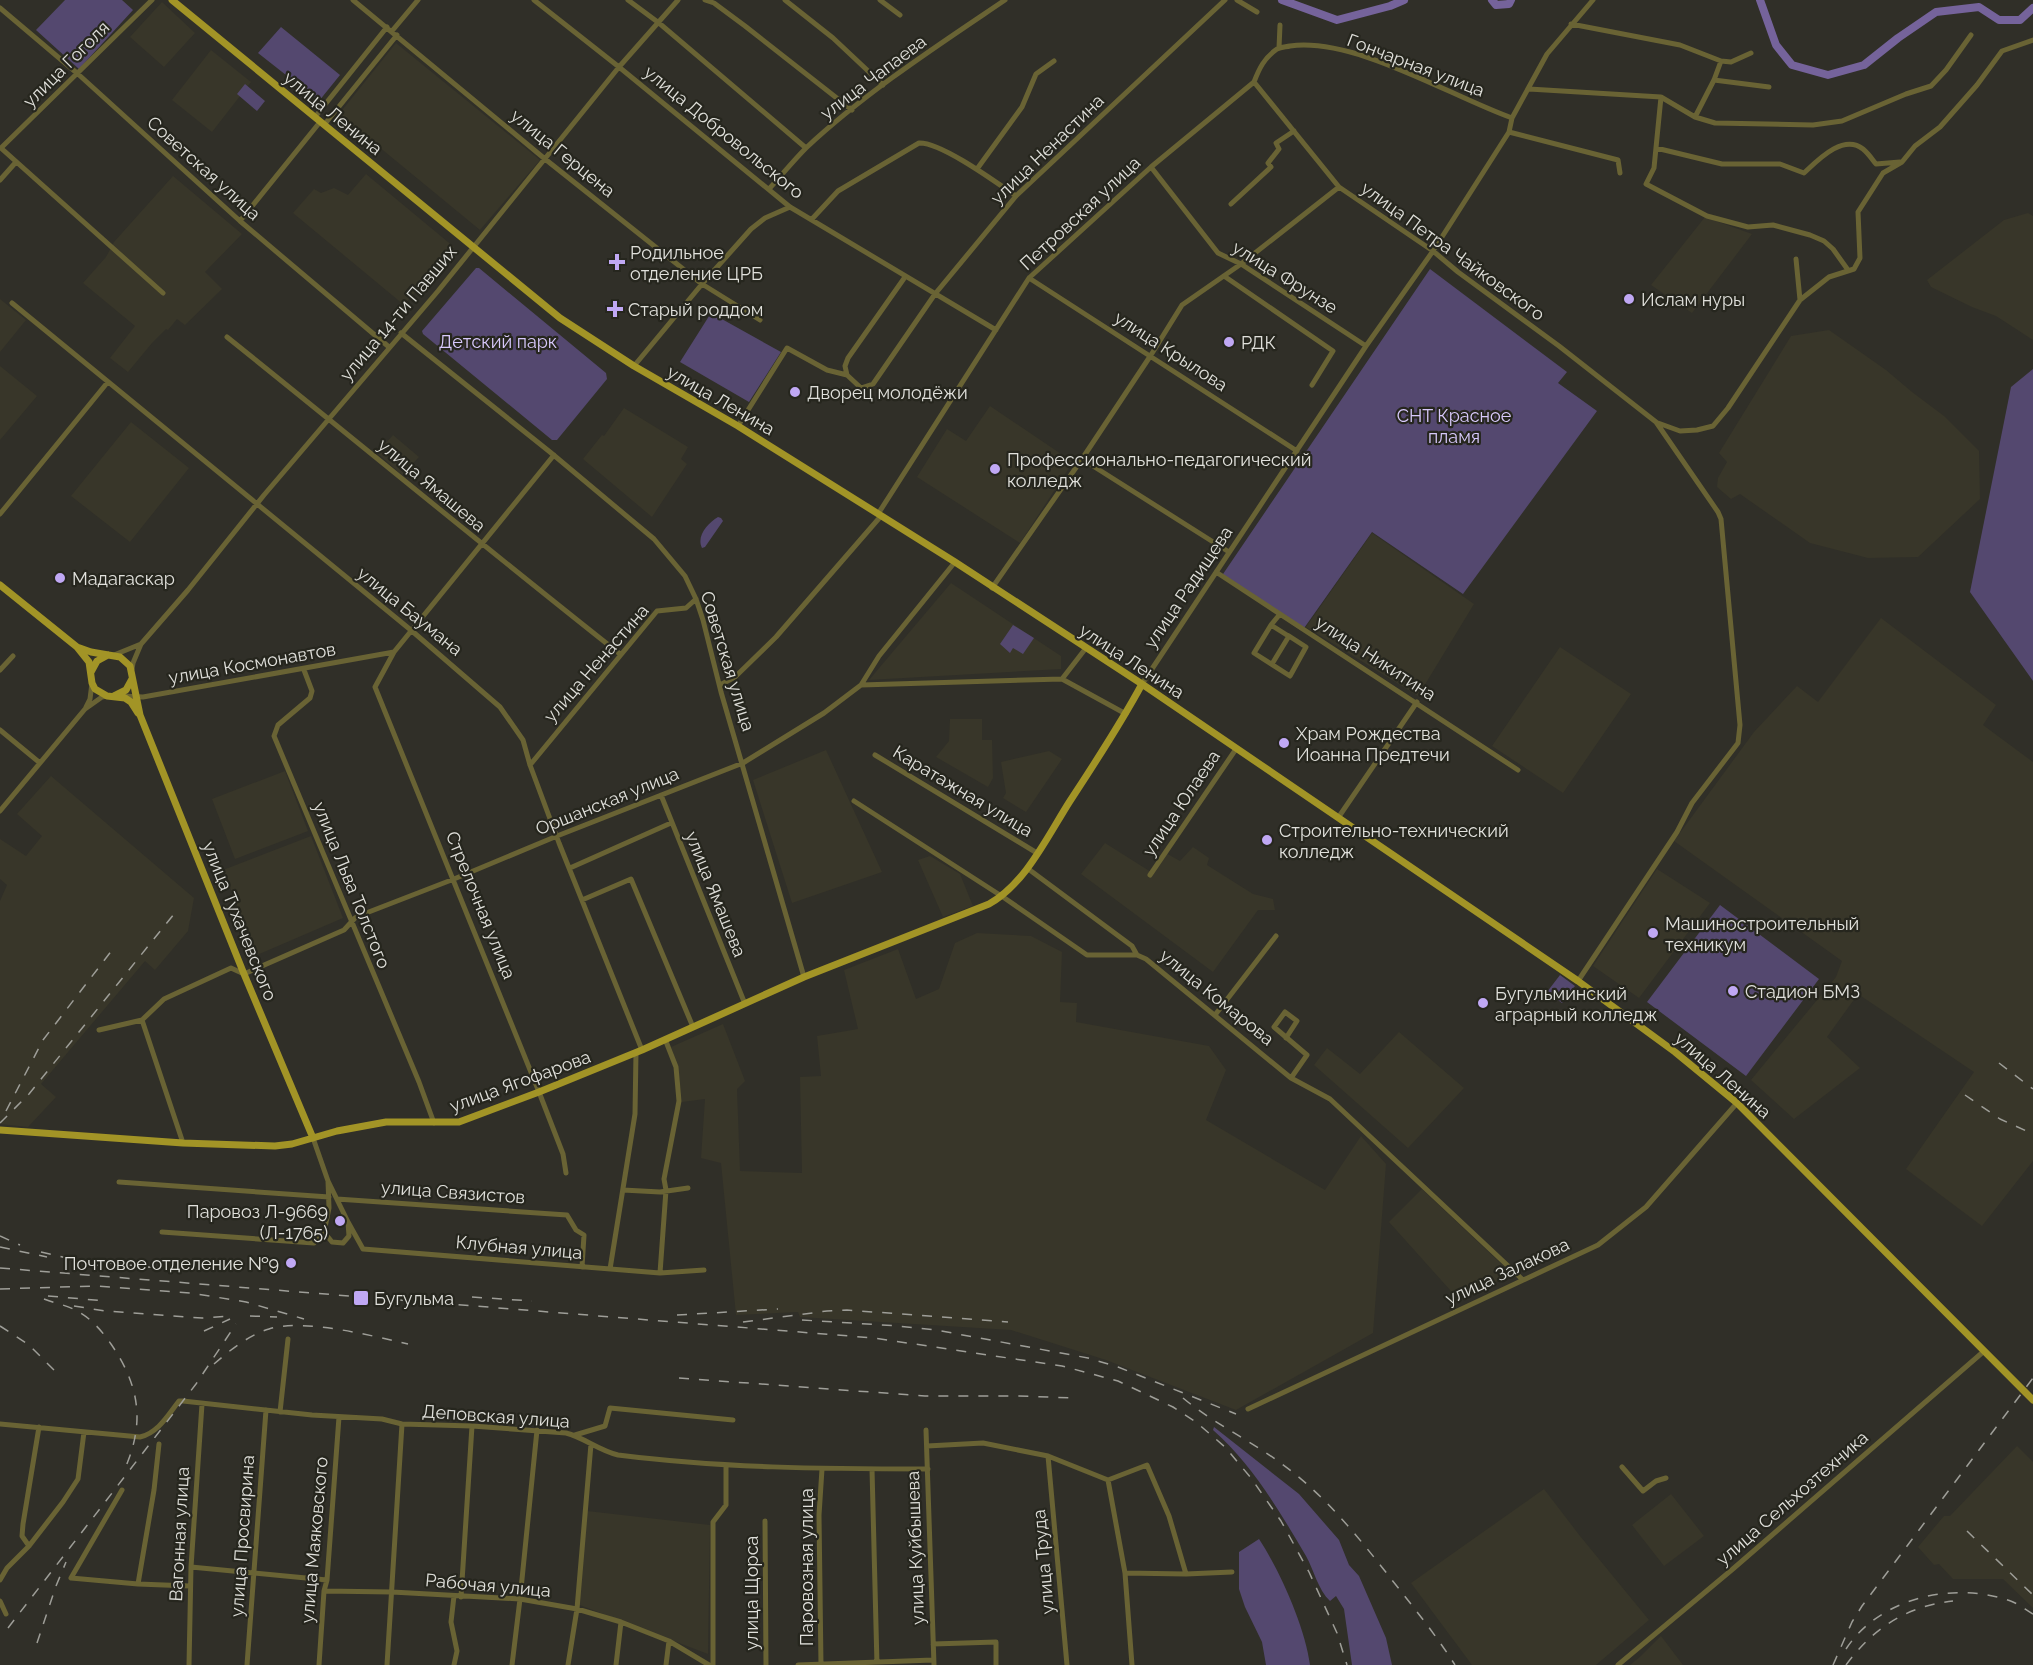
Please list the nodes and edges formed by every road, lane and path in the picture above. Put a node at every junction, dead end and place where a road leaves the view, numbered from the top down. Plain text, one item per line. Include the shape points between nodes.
1 (152, 0) edge
2 (172, 0) edge
3 (353, 0) edge
4 (418, 0) edge
5 (534, 0) edge
6 (628, 0) edge
7 (678, 0) edge
8 (705, 0) edge
9 (785, 0) edge
10 (880, 0) edge
11 (1005, 0) edge
12 (1225, 0) edge
13 (1237, 0) edge
14 (1593, 0) edge
15 (0, 8) edge
16 (1257, 12) dead end
17 (900, 15) dead end
18 (659, 23) junction
19 (1572, 24) junction
20 (1280, 26) dead end
21 (392, 31) junction
22 (1971, 35) dead end
23 (2033, 40) edge
24 (1279, 48) junction
25 (1751, 53) dead end
26 (1721, 61) junction
27 (1054, 62) dead end
28 (619, 67) junction
29 (78, 74) junction
30 (1714, 80) junction
31 (1254, 82) junction
32 (883, 85) junction
33 (1769, 87) dead end
34 (1529, 89) junction
35 (1661, 97) junction
36 (852, 110) junction
37 (1695, 117) junction
38 (1512, 118) junction
39 (319, 121) junction
40 (1294, 131) junction
41 (1509, 132) junction
42 (806, 148) junction
43 (1656, 148) junction
44 (1, 149) edge
45 (545, 159) junction
46 (16, 162) junction
47 (1902, 162) junction
48 (1151, 167) junction
49 (977, 169) junction
50 (1620, 173) dead end
51 (0, 180) edge
52 (1339, 187) junction
53 (769, 189) junction
54 (1016, 196) junction
55 (1231, 204) dead end
56 (790, 207) junction
57 (812, 219) junction
58 (240, 220) junction
59 (473, 247) junction
60 (1433, 251) junction
61 (1796, 259) dead end
62 (1241, 264) junction
63 (1848, 270) junction
64 (1224, 276) junction
65 (904, 277) junction
66 (1029, 278) junction
67 (702, 284) junction
68 (163, 293) dead end
69 (935, 294) junction
70 (1800, 300) junction
71 (12, 303) dead end
72 (760, 320) dead end
73 (996, 330) junction
74 (401, 333) junction
75 (227, 337) dead end
76 (1366, 346) junction
77 (389, 347) junction
78 (1151, 355) junction
79 (634, 366) junction
80 (847, 375) junction
81 (107, 383) junction
82 (1312, 384) dead end
83 (329, 418) junction
84 (1656, 422) junction
85 (738, 426) junction
86 (1297, 451) junction
87 (554, 455) junction
88 (1082, 459) junction
89 (257, 504) junction
90 (0, 514) edge
91 (879, 515) junction
92 (482, 545) junction
93 (1229, 552) junction
94 (955, 562) junction
95 (1216, 572) junction
96 (0, 585) edge
97 (992, 588) junction
98 (696, 599) junction
99 (1280, 614) junction
100 (1271, 625) junction
101 (412, 631) junction
102 (1313, 635) junction
103 (1289, 636) junction
104 (141, 644) junction
105 (77, 647) junction
106 (1306, 647) junction
107 (1086, 648) junction
108 (394, 652) junction
109 (620, 654) junction
110 (112, 655) junction
111 (13, 656) dead end
112 (1272, 664) junction
113 (0, 670) edge
114 (304, 670) junction
115 (91, 674) junction
116 (132, 675) junction
117 (1062, 679) junction
118 (92, 683) junction
119 (1142, 684) junction
120 (720, 685) junction
121 (861, 685) junction
122 (111, 696) junction
123 (136, 696) junction
124 (1417, 702) junction
125 (85, 709) junction
126 (1126, 714) junction
127 (140, 715) junction
128 (0, 730) edge
129 (1236, 748) junction
130 (875, 755) dead end
131 (40, 763) junction
132 (743, 763) junction
133 (530, 765) junction
134 (1518, 770) dead end
135 (661, 795) junction
136 (854, 801) dead end
137 (0, 811) edge
138 (1338, 818) junction
139 (671, 823) junction
140 (557, 836) junction
141 (1037, 853) junction
142 (570, 868) junction
143 (1027, 868) junction
144 (1150, 875) dead end
145 (454, 879) junction
146 (1003, 897) junction
147 (582, 900) junction
148 (351, 923) junction
149 (1276, 936) dead end
150 (1137, 955) junction
151 (851, 958) joint
152 (244, 974) junction
153 (804, 977) junction
154 (1578, 981) junction
155 (745, 1004) junction
156 (1215, 1014) junction
157 (142, 1020) junction
158 (693, 1027) junction
159 (99, 1030) dead end
160 (1286, 1038) junction
161 (665, 1039) junction
162 (639, 1051) junction
163 (1292, 1078) junction
164 (540, 1092) junction
165 (1737, 1103) junction
166 (434, 1123) junction
167 (0, 1131) edge
168 (313, 1138) junction
169 (183, 1143) junction
170 (566, 1173) dead end
171 (328, 1181) junction
172 (119, 1182) dead end
173 (688, 1188) dead end
174 (623, 1190) junction
175 (666, 1190) junction
176 (329, 1197) junction
177 (337, 1199) junction
178 (348, 1222) junction
179 (324, 1229) junction
180 (162, 1232) dead end
181 (582, 1267) junction
182 (610, 1269) junction
183 (704, 1270) dead end
184 (660, 1273) junction
185 (1523, 1280) junction
186 (288, 1339) dead end
187 (1983, 1352) junction
188 (2033, 1400) edge
189 (202, 1404) junction
190 (1248, 1409) dead end
191 (266, 1410) junction
192 (280, 1412) junction
193 (339, 1417) junction
194 (732, 1420) dead end
195 (0, 1424) edge
196 (402, 1424) junction
197 (472, 1426) junction
198 (39, 1427) junction
199 (537, 1430) junction
200 (926, 1430) dead end
201 (84, 1432) junction
202 (575, 1435) junction
203 (159, 1444) dead end
204 (591, 1444) junction
205 (927, 1446) junction
206 (1048, 1456) junction
207 (726, 1466) junction
208 (1622, 1467) dead end
209 (822, 1469) junction
210 (872, 1469) junction
211 (928, 1469) junction
212 (1666, 1478) dead end
213 (1108, 1480) junction
214 (122, 1490) dead end
215 (765, 1521) dead end
216 (28, 1546) junction
217 (190, 1567) junction
218 (255, 1572) junction
219 (1232, 1572) dead end
220 (1125, 1573) junction
221 (1186, 1574) junction
222 (0, 1580) edge
223 (327, 1580) junction
224 (138, 1584) junction
225 (190, 1586) junction
226 (324, 1591) junction
227 (392, 1592) junction
228 (457, 1597) junction
229 (520, 1599) junction
230 (0, 1601) edge
231 (578, 1609) junction
232 (6, 1614) dead end
233 (621, 1622) junction
234 (669, 1641) junction
235 (933, 1644) junction
236 (933, 1662) edge
237 (876, 1663) edge
238 (189, 1665) edge
239 (247, 1665) edge
240 (319, 1665) edge
241 (387, 1665) edge
242 (454, 1665) edge
243 (512, 1665) edge
244 (568, 1665) edge
245 (616, 1665) edge
246 (666, 1665) edge
247 (711, 1665) edge
248 (766, 1665) edge
249 (798, 1665) edge
250 (821, 1665) edge
251 (996, 1665) edge
252 (1067, 1665) edge
253 (1132, 1665) edge
254 (1618, 1665) edge

1 - 29 street, улица Гоголя
2 - 39 main road, улица Ленина
3 - 21 street, улица Герцена
4 - 21 street
5 - 28 street, улица Добровольского
6 - 18 street
7 - 18 street, улица 14-ти Павших
8 - 36 street via 745,26
9 - 32 street
10 - 17 street
11 - 32 street, улица Чапаева
12 - 54 street, улица Ненастина
13 - 16 street
14 - 19 street
15 - 29 street, Советская улица
18 - 28 street, улица 14-ти Павших
18 - 42 street
19 - 26 street via 1680,45
19 - 34 street via 1547,54
20 - 24 street
21 - 39 street
21 - 39 street
21 - 45 street, улица Герцена
22 - 37 street via 1931,86 1842,121 1715,123
23 - 47 street via 2002,51 1940,127
24 - 31 street via 1260,65
24 - 38 street, Гончарная улица via 1305,44 1341,50
25 - 26 street via 1731,62
26 - 30 street
27 - 49 street via 1036,74 1022,107
28 - 45 street, улица 14-ти Павших
28 - 53 street, улица Добровольского
29 - 44 street, улица Гоголя
29 - 58 street, Советская улица
30 - 33 street
30 - 37 street
31 - 40 street, улица Петра Чайковского
31 - 48 street, Петровская улица
32 - 36 street, улица Чапаева
34 - 35 street
34 - 38 street
35 - 37 street
35 - 43 street
36 - 42 street, улица Чапаева
38 - 41 street
39 - 58 street
39 - 59 main road, улица Ленина
40 - 52 street, улица Петра Чайковского
40 - 55 street via 1276,143 1279,149 1268,163 1271,166
41 - 50 street via 1618,160
41 - 60 street, улица Радищева
42 - 53 street, улица Чапаева
43 - 47 street via 1722,164 1780,164 1804,173 1841,146 1863,149 1876,164
43 - 63 street via 1654,168 1646,184 1707,216 1748,227 1773,225 1810,235 1833,249
44 - 46 street
45 - 59 street, улица 14-ти Павших
45 - 67 street, улица Герцена
46 - 51 street
46 - 68 street
47 - 63 street via 1883,173 1858,212 1860,258 1854,269
48 - 62 street, улица Фрунзе via 1218,253
48 - 66 street, Петровская улица
49 - 54 street
49 - 57 street via 930,144 919,143 838,191
52 - 60 street, улица Петра Чайковского
52 - 62 street
53 - 56 street, улица Добровольского
54 - 69 street, улица Ненастина
56 - 57 street, улица Добровольского
56 - 67 street via 751,229
57 - 65 street, улица Добровольского
58 - 77 street, Советская улица
59 - 74 street, улица 14-ти Павших
59 - 79 main road, улица Ленина via 560,318
60 - 76 street, улица Радищева
60 - 84 street, улица Петра Чайковского
61 - 70 street
62 - 64 street
62 - 76 street, улица Фрунзе
63 - 70 street, улица Петра Чайковского via 1829,278
64 - 78 street via 1182,305
64 - 82 street via 1333,351
65 - 69 street, улица Добровольского
65 - 80 street via 848,358
66 - 73 street, Петровская улица
66 - 78 street, улица Крылова
67 - 72 street, улица Герцена
67 - 79 street
69 - 73 street, улица Добровольского
69 - 80 street, улица Ненастина via 873,384 861,388
70 - 84 street, улица Петра Чайковского via 1713,426 1680,431
71 - 81 street, улица Баумана
73 - 91 street, Петровская улица
74 - 77 street, улица 14-ти Павших
74 - 87 street, Советская улица
75 - 83 street, улица Ямашева
76 - 86 street, улица Радищева
77 - 83 street, улица 14-ти Павших
78 - 86 street, улица Крылова
78 - 88 street
79 - 85 main road, улица Ленина
80 - 85 street via 827,370 787,348
81 - 89 street, улица Баумана
81 - 90 street
83 - 89 street, улица 14-ти Павших
83 - 92 street, улица Ямашева
84 - 154 street, улица Петра Чайковского via 1721,519 1740,725 1738,743 1692,803 1677,832
85 - 91 main road, улица Ленина
86 - 93 street, улица Радищева
87 - 92 street
87 - 98 street, Советская улица via 654,539 685,576
88 - 93 street
88 - 97 street
89 - 101 street, улица Баумана
89 - 104 street, улица 14-ти Павших
91 - 94 main road, улица Ленина
91 - 120 street, Петровская улица via 776,637 735,677
92 - 101 street
92 - 109 street, улица Ямашева
93 - 95 street, улица Радищева
94 - 97 main road, улица Ленина
94 - 121 street via 879,656
95 - 99 street, улица Никитина
95 - 119 street, улица Радищева
96 - 105 main road
97 - 107 main road, улица Ленина
98 - 109 street, улица Ненастина via 686,608 657,611
98 - 120 street, Советская улица
99 - 100 street
99 - 102 street, улица Никитина
100 - 103 street
100 - 112 street via 1254,653
101 - 108 street
101 - 133 street, улица Баумана via 500,707 523,740
102 - 106 street
102 - 124 street, улица Никитина
103 - 106 street
103 - 112 street
104 - 110 street
104 - 116 street
105 - 110 main road
105 - 115 main road via 89,662
106 - 112 street via 1290,676
107 - 117 street
107 - 119 main road, улица Ленина
108 - 114 street, улица Космонавтов
108 - 145 street, Стрелочная улица via 375,687
109 - 133 street, улица Ненастина
110 - 115 main road via 97,661
110 - 116 main road via 126,661
111 - 113 street
114 - 123 street, улица Космонавтов via 143,698
114 - 148 street, улица Льва Толстого via 312,691 310,698 278,725 274,736
115 - 118 main road
116 - 122 main road via 126,690
116 - 123 main road, улица Тухачевского
117 - 121 street
117 - 126 street
118 - 122 main road via 95,689
118 - 125 street
119 - 126 main road, улица Радищева
119 - 129 main road, улица Ленина
120 - 132 street, Советская улица
121 - 132 street, Оршанская улица
122 - 123 street, улица Космонавтов
122 - 125 street
122 - 127 main road via 125,698
123 - 127 main road, улица Тухачевского
124 - 134 street, улица Никитина
124 - 138 street
125 - 131 street
126 - 141 main road, улица Радищева
127 - 152 main road, улица Тухачевского
128 - 131 street
129 - 138 main road, улица Ленина
129 - 144 street, улица Юлаева
130 - 141 street, Каратажная улица
131 - 137 street
132 - 135 street, Оршанская улица
132 - 153 street, Советская улица
133 - 140 street, улица Баумана
135 - 139 street, улица Ямашева
135 - 140 street, Оршанская улица
136 - 146 street, улица Комарова
138 - 154 main road, улица Ленина
139 - 142 street
139 - 155 street, улица Ямашева
140 - 142 street, улица Баумана
140 - 145 street, Оршанская улица
141 - 143 main road, улица Радищева
142 - 147 street, улица Баумана
143 - 146 main road, улица Радищева
143 - 150 street via 1132,946
145 - 148 street, Оршанская улица via 361,915
145 - 164 street, Стрелочная улица
146 - 150 street, улица Комарова via 1087,955
146 - 151 main road, улица Радищева
147 - 158 street via 631,879
147 - 162 street, улица Баумана
148 - 152 street, Оршанская улица via 344,930
148 - 166 street, улица Льва Толстого
149 - 156 street
150 - 156 street, улица Комарова via 1146,958
151 - 153 main road, улица Ягофарова
152 - 157 street, Оршанская улица via 231,968 164,999
152 - 168 main road, улица Тухачевского
153 - 155 main road, улица Ягофарова
154 - 165 main road, улица Ленина
155 - 158 main road, улица Ягофарова
156 - 163 street, улица Комарова
157 - 159 street
157 - 169 street
158 - 161 main road, улица Ягофарова
160 - 160 street via 1274,1027 1285,1012 1297,1021
160 - 163 street via 1307,1055
161 - 162 main road, улица Ягофарова
161 - 175 street via 676,1067 679,1101 665,1165
162 - 164 main road, улица Ягофарова
162 - 174 street via 635,1114
163 - 185 street, улица Комарова via 1330,1099
164 - 166 main road, улица Ягофарова via 459,1122
164 - 170 street, Стрелочная улица
165 - 185 street, улица Залакова via 1646,1207 1598,1245
165 - 187 main road, улица Ленина
166 - 168 main road, улица Ягофарова via 386,1122
167 - 169 main road, улица Ягофарова
168 - 169 main road, улица Ягофарова via 275,1146
168 - 171 street
171 - 176 street
171 - 177 street
172 - 176 street
173 - 175 street
174 - 175 street
174 - 182 street
175 - 184 street
176 - 179 street
177 - 178 street
177 - 181 street, улица Связистов via 567,1215 584,1235
178 - 179 street via 349,1236 343,1243 330,1241
178 - 181 street, Клубная улица via 363,1249
179 - 180 street via 314,1243
181 - 182 street, Клубная улица
182 - 184 street, Клубная улица
183 - 184 street, Клубная улица
185 - 190 street, улица Залакова
186 - 192 street
187 - 188 main road, улица Ленина
187 - 254 street, улица Сельхозтехника
189 - 191 street, Деповская улица
189 - 201 street, Деповская улица via 179,1401 156,1429 144,1436
189 - 217 street, Вагонная улица
191 - 192 street, Деповская улица
191 - 218 street, улица Просвирина
192 - 193 street, Деповская улица
193 - 196 street, Деповская улица
193 - 223 street, улица Маяковского
194 - 202 street via 610,1408 604,1426
195 - 198 street
196 - 197 street, Деповская улица
196 - 227 street
197 - 199 street, Деповская улица
197 - 228 street
198 - 201 street
198 - 216 street via 23,1524 22,1536
199 - 202 street, Деповская улица
199 - 229 street
200 - 205 street, улица Куйбышева
201 - 216 street via 78,1479
202 - 204 street, Деповская улица
203 - 224 street
204 - 207 street, Деповская улица via 618,1455
204 - 231 street
205 - 206 street via 983,1443
205 - 211 street, улица Куйбышева
206 - 213 street
206 - 252 street, улица Труда
207 - 209 street, Деповская улица
207 - 247 street via 726,1505 713,1522
208 - 212 street via 1643,1491
209 - 210 street, Деповская улица
209 - 250 street, Паровозная улица
210 - 211 street, Деповская улица
210 - 237 street
211 - 235 street, улица Куйбышева
213 - 220 street
213 - 221 street via 1148,1465 1169,1516
214 - 224 street via 71,1578
215 - 248 street, улица Щорса
216 - 222 street
217 - 218 street
217 - 225 street, Вагонная улица
218 - 223 street
218 - 239 street, улица Просвирина
219 - 221 street
220 - 221 street
220 - 253 street
223 - 226 street, улица Маяковского
224 - 225 street
225 - 238 street, Вагонная улица
226 - 227 street, Рабочая улица
226 - 240 street, улица Маяковского
227 - 228 street, Рабочая улица
227 - 241 street
228 - 229 street, Рабочая улица
228 - 242 street via 451,1622 457,1651
229 - 231 street, Рабочая улица
229 - 243 street
230 - 232 street
231 - 233 street, Рабочая улица
231 - 244 street
233 - 234 street, Рабочая улица
233 - 245 street
234 - 246 street
234 - 247 street, Рабочая улица
235 - 236 street, улица Куйбышева
235 - 251 street via 996,1642
236 - 237 street
237 - 250 street
249 - 250 street

